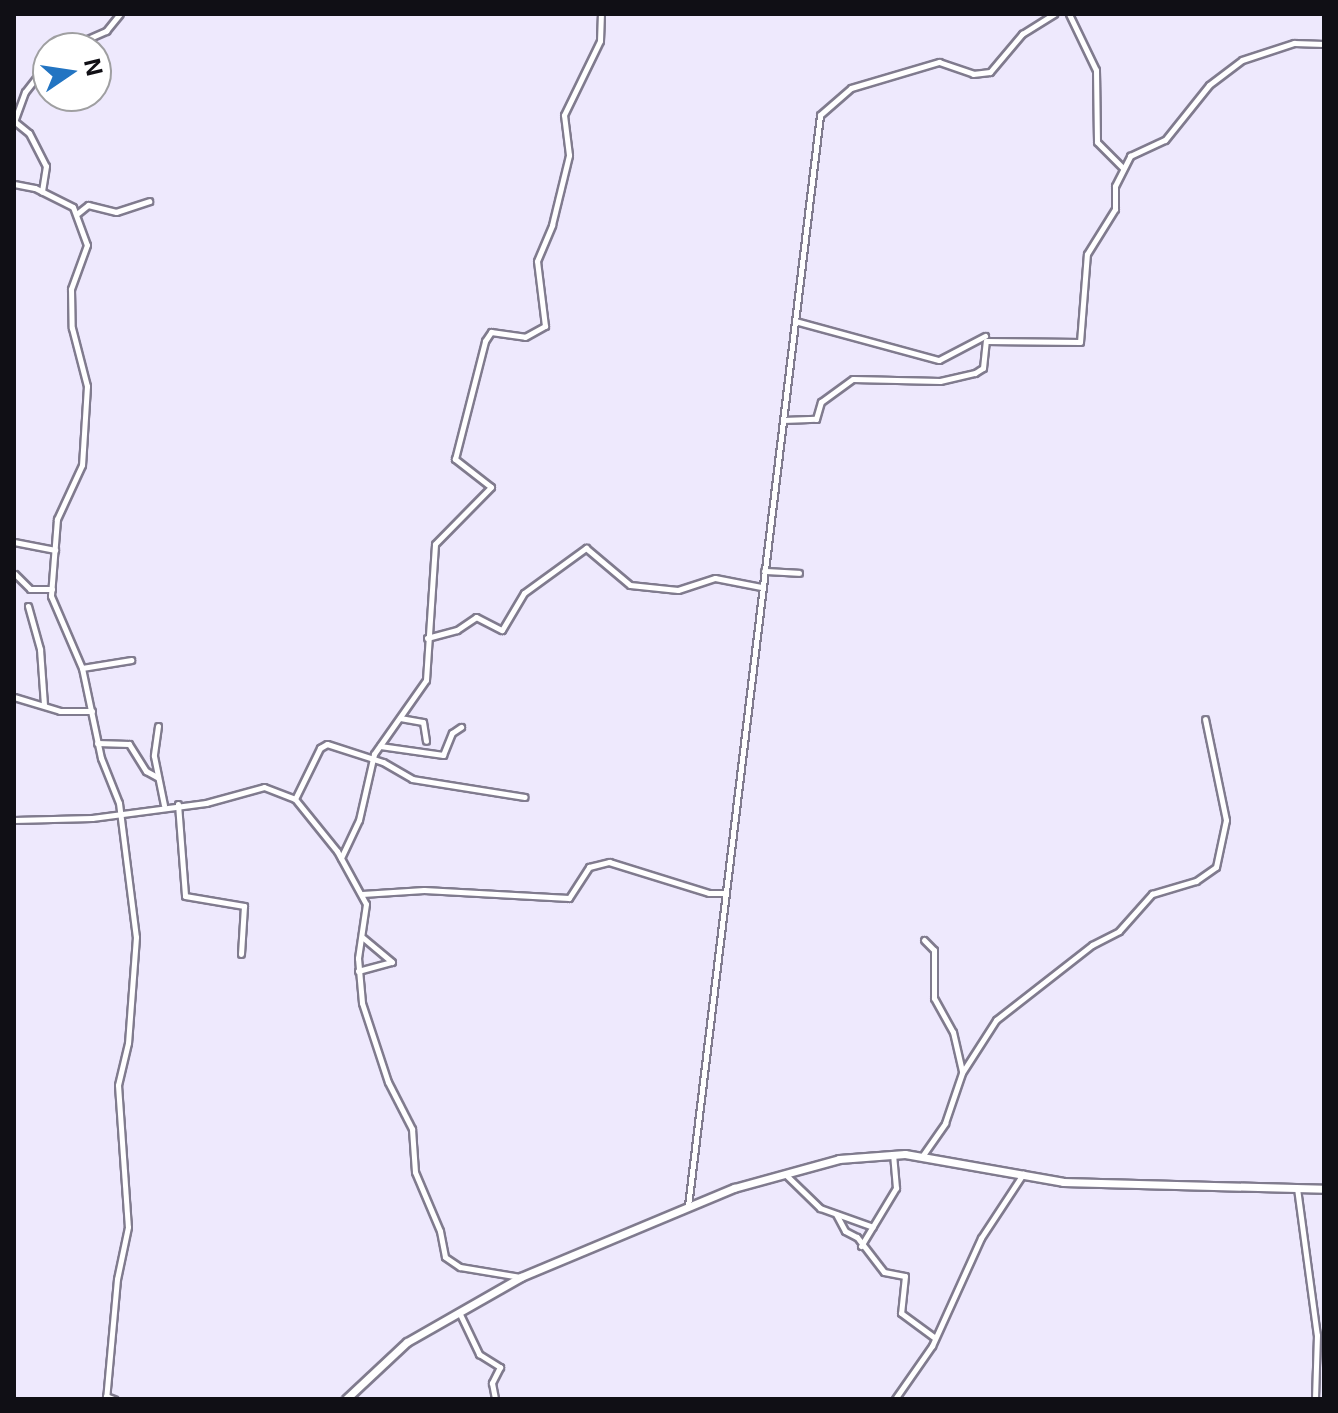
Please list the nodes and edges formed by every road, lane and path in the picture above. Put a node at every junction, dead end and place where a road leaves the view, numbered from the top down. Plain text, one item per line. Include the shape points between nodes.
1 (120, 14) edge
2 (601, 14) edge
3 (1054, 14) edge
4 (1069, 14) edge
5 (104, 32) edge
6 (1324, 44) edge
7 (32, 83) edge
8 (14, 122) edge
9 (1123, 168) junction
10 (14, 184) edge
11 (42, 192) junction
12 (149, 201) dead end
13 (78, 213) junction
14 (795, 321) junction
15 (985, 336) dead end
16 (783, 420) junction
17 (14, 542) edge
18 (55, 550) junction
19 (764, 571) junction
20 (799, 573) dead end
21 (15, 574) edge
22 (761, 587) junction
23 (52, 589) junction
24 (28, 606) dead end
25 (426, 638) junction
26 (131, 660) dead end
27 (82, 668) junction
28 (14, 697) edge
29 (44, 705) junction
30 (92, 711) junction
31 (400, 718) junction
32 (1205, 719) dead end
33 (158, 726) dead end
34 (461, 727) dead end
35 (426, 741) dead end
36 (97, 743) junction
37 (379, 746) junction
38 (373, 758) junction
39 (157, 777) junction
40 (525, 797) dead end
41 (295, 799) junction
42 (178, 804) junction
43 (164, 805) junction
44 (121, 813) junction
45 (14, 820) edge
46 (341, 858) junction
47 (725, 893) junction
48 (362, 894) junction
49 (363, 937) junction
50 (924, 940) dead end
51 (241, 954) dead end
52 (358, 971) junction
53 (962, 1073) junction
54 (893, 1154) junction
55 (928, 1156) junction
56 (1024, 1173) junction
57 (785, 1174) junction
58 (1297, 1188) junction
59 (1324, 1189) edge
60 (688, 1206) junction
61 (836, 1214) junction
62 (873, 1227) junction
63 (861, 1246) junction
64 (521, 1277) junction
65 (458, 1311) junction
66 (935, 1338) junction
67 (106, 1397) edge
68 (114, 1399) edge
69 (346, 1399) edge
70 (495, 1399) edge
71 (895, 1399) edge
72 (1315, 1399) edge

1 - 5 street
2 - 25 street via 600,41 564,115 569,155 537,261 545,326 525,337 491,332 485,341 455,459 491,487 435,544 437,579
3 - 14 street via 1022,34 988,73 939,62 851,88 821,113
4 - 9 street via 1096,70 1097,142
6 - 9 street via 1294,43 1242,60 1203,92 1170,136 1133,154
7 - 8 street
8 - 11 street via 29,133 46,166
9 - 16 street via 1115,186 1115,209 1087,254 1080,342 986,341 980,372 940,381 853,379 821,402 816,419
10 - 11 street
11 - 13 street
12 - 13 street via 122,211 88,205
13 - 18 street via 87,245 73,283 71,320 87,386 82,465 57,519
14 - 15 street via 939,360
14 - 16 street
16 - 19 street
17 - 18 street
18 - 23 street
19 - 20 street
19 - 22 street
21 - 23 street via 30,589
22 - 25 street via 715,578 678,590 630,585 586,548 524,593 502,630 476,617 462,629
22 - 47 street
23 - 27 street via 52,604
24 - 29 street via 40,649
25 - 31 street via 426,680
26 - 27 street
27 - 30 street
28 - 29 street
29 - 30 street
30 - 36 street
31 - 35 street via 423,722
31 - 37 street
32 - 53 street via 1226,820 1216,867 1196,881 1152,894 1119,931 1092,945 996,1020
33 - 39 street
34 - 37 street via 442,755
36 - 39 street via 129,744 146,771
36 - 44 street
37 - 38 street
38 - 40 street via 412,779
38 - 41 street via 323,745
38 - 46 street via 359,820
39 - 43 street
41 - 42 street via 264,787 216,802
41 - 46 street
42 - 43 street
42 - 51 street via 184,893 244,906
43 - 44 street
44 - 45 street
44 - 67 street via 136,958 128,1043 118,1085 128,1227 117,1279
46 - 48 street
47 - 48 street via 709,893 609,862 591,865 569,898 424,890
47 - 60 street
48 - 49 street via 368,917
49 - 52 street
49 - 52 street via 392,962
50 - 53 street via 934,950 934,998 953,1032
52 - 64 street via 368,1028 412,1129 415,1172 445,1257 460,1267
53 - 55 street
54 - 55 street
54 - 57 street via 839,1159
54 - 62 street via 896,1188
55 - 56 street
56 - 58 street via 1076,1183
56 - 66 street via 981,1238
57 - 60 street
57 - 61 street via 812,1202
58 - 59 street
58 - 72 street via 1317,1335
60 - 64 street via 622,1239
61 - 62 street
61 - 63 street
62 - 63 street
63 - 66 street via 884,1272 905,1276 901,1313
64 - 65 street
65 - 69 street via 396,1349
65 - 70 street via 476,1350 501,1368 492,1383
66 - 71 street
67 - 68 street

